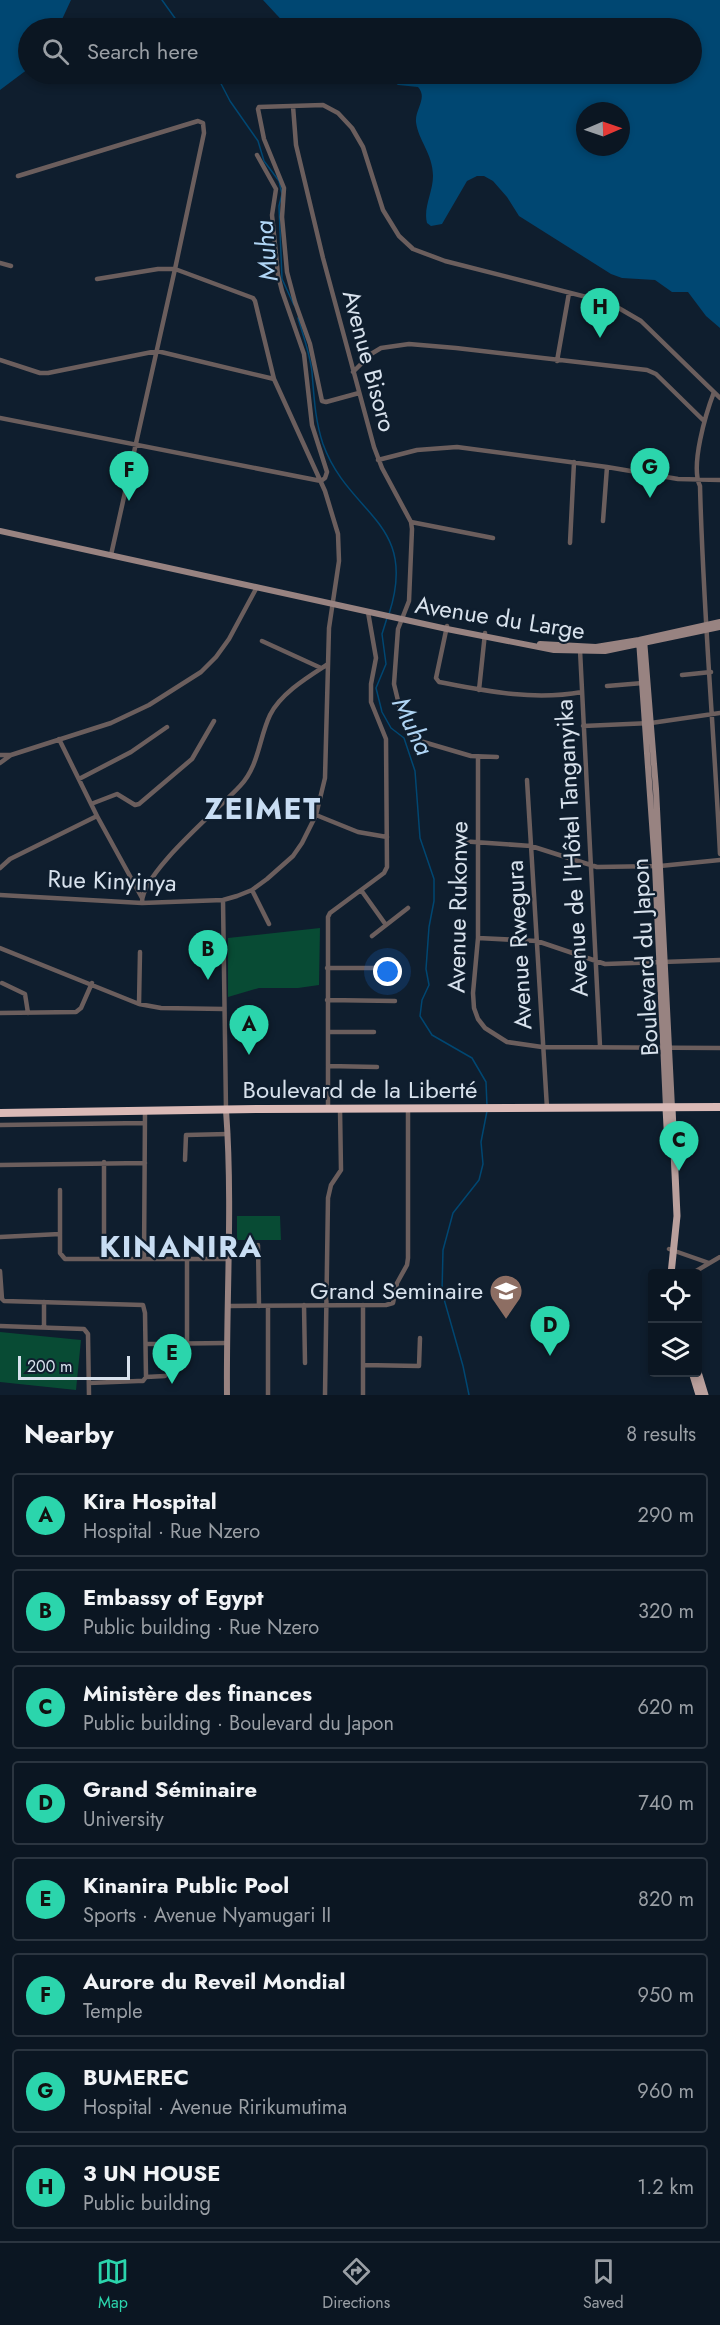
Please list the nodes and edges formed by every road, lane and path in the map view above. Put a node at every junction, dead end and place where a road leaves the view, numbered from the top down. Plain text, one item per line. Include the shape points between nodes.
1 (293, 106) junction
2 (258, 155) dead end
3 (18, 176) dead end
4 (0, 263) edge
5 (11, 266) dead end
6 (175, 269) junction
7 (97, 279) dead end
8 (569, 293) junction
9 (157, 351) junction
10 (0, 360) edge
11 (557, 361) junction
12 (353, 372) junction
13 (274, 379) junction
14 (714, 392) junction
15 (359, 393) junction
16 (720, 398) edge
17 (0, 418) edge
18 (703, 420) junction
19 (136, 445) junction
20 (378, 460) junction
21 (574, 462) junction
22 (607, 467) junction
23 (720, 480) edge
24 (321, 481) junction
25 (698, 481) junction
26 (603, 520) dead end
27 (411, 522) junction
28 (0, 531) edge
29 (493, 538) dead end
30 (570, 543) dead end
31 (111, 555) junction
32 (257, 587) junction
33 (333, 604) junction
34 (345, 606) junction
35 (368, 612) junction
36 (382, 614) junction
37 (402, 618) junction
38 (720, 622) edge
39 (706, 626) junction
40 (720, 627) edge
41 (447, 628) junction
42 (485, 635) junction
43 (262, 641) dead end
44 (642, 642) junction
45 (580, 649) junction
46 (328, 664) junction
47 (321, 668) junction
48 (711, 672) junction
49 (681, 675) dead end
50 (646, 682) junction
51 (607, 686) dead end
52 (478, 690) junction
53 (582, 692) junction
54 (720, 713) edge
55 (713, 715) junction
56 (214, 721) dead end
57 (648, 723) junction
58 (583, 726) junction
59 (167, 727) dead end
60 (59, 739) junction
61 (0, 755) edge
62 (11, 755) junction
63 (497, 757) dead end
64 (478, 758) junction
65 (0, 763) edge
66 (79, 779) junction
67 (527, 780) dead end
68 (91, 804) junction
69 (316, 815) junction
70 (97, 816) junction
71 (387, 837) junction
72 (460, 841) dead end
73 (477, 843) junction
74 (531, 846) junction
75 (720, 854) edge
76 (720, 860) edge
77 (591, 866) junction
78 (657, 866) junction
79 (0, 868) edge
80 (252, 890) junction
81 (361, 890) junction
82 (0, 895) edge
83 (223, 900) junction
84 (142, 901) junction
85 (408, 908) dead end
86 (269, 924) dead end
87 (386, 925) junction
88 (372, 936) dead end
89 (478, 938) junction
90 (537, 941) junction
91 (0, 948) edge
92 (140, 952) dead end
93 (720, 960) edge
94 (662, 961) junction
95 (596, 962) junction
96 (327, 968) junction
97 (396, 968) dead end
98 (2, 983) dead end
99 (92, 984) junction
100 (327, 1000) junction
101 (395, 1001) dead end
102 (139, 1004) junction
103 (224, 1009) junction
104 (0, 1013) edge
105 (28, 1013) junction
106 (327, 1032) junction
107 (375, 1032) dead end
108 (600, 1046) junction
109 (666, 1046) junction
110 (543, 1047) junction
111 (720, 1048) edge
112 (328, 1066) junction
113 (377, 1067) dead end
114 (720, 1107) edge
115 (547, 1108) junction
116 (669, 1108) junction
117 (328, 1109) junction
118 (340, 1109) junction
119 (408, 1109) junction
120 (226, 1110) junction
121 (145, 1112) junction
122 (0, 1113) edge
123 (144, 1123) junction
124 (0, 1125) edge
125 (228, 1134) junction
126 (185, 1160) dead end
127 (104, 1162) junction
128 (145, 1163) junction
129 (0, 1165) edge
130 (60, 1190) dead end
131 (60, 1234) junction
132 (0, 1237) edge
133 (258, 1245) dead end
134 (671, 1250) junction
135 (720, 1257) edge
136 (105, 1259) junction
137 (144, 1259) junction
138 (186, 1259) junction
139 (229, 1259) junction
140 (709, 1263) junction
141 (669, 1269) edge
142 (699, 1269) edge
143 (0, 1271) edge
144 (44, 1302) junction
145 (304, 1305) junction
146 (325, 1305) junction
147 (363, 1305) junction
148 (229, 1306) junction
149 (259, 1306) junction
150 (268, 1306) junction
151 (0, 1326) edge
152 (44, 1327) junction
153 (420, 1338) dead end
154 (187, 1343) junction
155 (227, 1343) junction
156 (146, 1344) junction
157 (305, 1363) dead end
158 (363, 1365) junction
159 (165, 1376) dead end
160 (146, 1377) junction
161 (694, 1377) edge
162 (700, 1377) edge
163 (89, 1384) junction
164 (89, 1395) edge
165 (227, 1395) edge
166 (268, 1395) edge
167 (325, 1395) edge
168 (363, 1395) edge
169 (699, 1395) edge
170 (705, 1395) edge

1 - 8 street via 326,106 350,126 366,153 383,210 411,248 445,261
1 - 12 street, Avenue Bisoro via 296,145
1 - 15 street via 258,109 264,139 284,191 282,218 288,279 310,344 322,401
2 - 24 street via 276,189 272,218 278,275 304,354 312,425 327,472
3 - 6 street via 202,122 204,135
4 - 5 street
6 - 7 street
6 - 9 street
6 - 13 street via 254,299
8 - 11 street
8 - 14 street via 625,310
9 - 10 street via 48,373
9 - 13 street
9 - 19 street
11 - 12 street via 447,347 395,345 376,351
11 - 18 street via 653,372
12 - 15 street, Avenue Bisoro
13 - 24 street
14 - 16 street
14 - 18 street
15 - 20 street, Avenue Bisoro
17 - 19 street
18 - 25 street
19 - 24 street
19 - 31 street
20 - 21 street via 417,450 457,447
20 - 27 street, Avenue Bisoro
21 - 22 street
21 - 30 street
22 - 25 street
22 - 26 street
23 - 25 street
24 - 33 street, Rue Kinyinya via 340,549
25 - 39 street
27 - 29 street
27 - 37 street, Avenue Bisoro via 409,601
28 - 31 main road, Avenue du Large
31 - 32 main road, Avenue du Large
32 - 33 main road, Avenue du Large
32 - 60 street via 229,639 201,672 140,710
33 - 34 main road, Avenue du Large
33 - 46 street, Rue Kinyinya
34 - 35 main road, Avenue du Large
34 - 36 main road, Avenue du Large
35 - 36 main road, Avenue du Large
35 - 71 street via 376,658 371,702 386,739
36 - 37 main road, Avenue du Large
37 - 41 main road, Avenue du Large
37 - 64 street, Avenue Bisoro via 394,684 408,728 428,745
38 - 39 main road, Avenue du Large
39 - 40 main road, Avenue du Large
39 - 44 main road, Avenue du Large
39 - 48 street
41 - 42 main road, Avenue du Large
41 - 52 street via 437,680
42 - 45 main road, Avenue du Large via 546,649
42 - 52 street
43 - 47 street
44 - 45 main road, Avenue du Large
44 - 50 main road, Boulevard du Japon
45 - 53 street, Avenue de l'Hôtel Tanganyika
46 - 47 street
46 - 69 street, Rue Kinyinya via 325,778
47 - 84 street via 275,706 248,776 169,856
48 - 49 street
48 - 55 street
50 - 51 street
50 - 57 main road, Boulevard du Japon
52 - 53 street via 547,697
53 - 58 street, Avenue de l'Hôtel Tanganyika
54 - 55 street
55 - 57 street
55 - 75 street
56 - 68 street via 192,759 139,804 117,794
57 - 58 street
57 - 78 main road, Boulevard du Japon
58 - 77 street, Avenue de l'Hôtel Tanganyika
59 - 66 street via 131,752
60 - 62 street
60 - 66 street
61 - 62 street
62 - 65 street
63 - 64 street, Avenue Bisoro
64 - 73 street, Avenue Rukonwe
66 - 68 street
67 - 74 street, Avenue Rwegura
68 - 70 street
69 - 71 street via 358,832
69 - 80 street, Rue Kinyinya via 293,856
70 - 79 street via 10,859
70 - 84 street
71 - 81 street via 387,870
72 - 73 street
73 - 74 street
73 - 89 street, Avenue Rukonwe
74 - 77 street
74 - 90 street, Avenue Rwegura
76 - 78 street
77 - 78 street
77 - 95 street, Avenue de l'Hôtel Tanganyika
78 - 94 main road, Boulevard du Japon
80 - 83 street, Rue Kinyinya
80 - 86 street
81 - 87 street
81 - 96 street via 328,917
82 - 84 street, Rue Kinyinya
83 - 84 street, Rue Kinyinya
83 - 103 street
85 - 87 street
87 - 88 street
89 - 90 street
89 - 110 street, Avenue Rukonwe via 472,993 478,1019 507,1042
90 - 95 street
90 - 110 street, Avenue Rwegura
91 - 99 street
92 - 102 street
93 - 94 street
94 - 95 street
94 - 109 main road, Boulevard du Japon
95 - 108 street, Avenue de l'Hôtel Tanganyika
96 - 97 street
96 - 100 street
98 - 105 street via 25,994
99 - 102 street
99 - 105 street via 79,1010
100 - 101 street
100 - 106 street
102 - 103 street
103 - 120 street
104 - 105 street
106 - 107 street
106 - 112 street
108 - 109 street, Avenue Rukonwe
108 - 110 street, Avenue Rukonwe
109 - 111 street, Avenue Rukonwe
109 - 116 main road, Boulevard du Japon
110 - 115 street, Avenue Rwegura
112 - 113 street
112 - 117 street
114 - 116 highway, Boulevard de la Liberté
115 - 116 highway, Boulevard de la Liberté
115 - 119 highway, Boulevard de la Liberté
116 - 134 main road, Boulevard du Japon via 674,1207
117 - 118 highway, Boulevard de la Liberté
117 - 120 highway, Boulevard de la Liberté
118 - 119 highway, Boulevard de la Liberté
118 - 146 street via 340,1170 327,1198
119 - 147 street via 408,1265 397,1283 393,1303
120 - 121 highway, Boulevard de la Liberté
120 - 125 main road
121 - 122 highway, Boulevard de la Liberté
121 - 123 street
123 - 124 street
123 - 128 street
125 - 126 street via 186,1135
125 - 139 main road
127 - 128 street
127 - 129 street
127 - 136 street
128 - 137 street
130 - 131 street
131 - 132 street
131 - 136 street via 60,1253 64,1259
133 - 149 street
134 - 140 street
134 - 141 main road, Boulevard du Japon
135 - 140 street
136 - 137 street
137 - 138 street
138 - 139 street
138 - 154 street
139 - 148 main road
140 - 142 street
143 - 144 street via 4,1301
144 - 152 street
144 - 156 street via 141,1304 145,1308
145 - 146 street
145 - 150 street
145 - 157 street
146 - 147 street
146 - 167 street
147 - 158 street
148 - 149 street
148 - 155 main road
149 - 150 street
150 - 166 street
151 - 152 street
152 - 163 street via 80,1327 87,1331
153 - 158 street via 418,1366
154 - 155 street
154 - 156 street
155 - 165 main road
156 - 160 street
158 - 168 street
159 - 160 street
160 - 163 street via 143,1381
161 - 169 main road
162 - 170 main road
163 - 164 street

